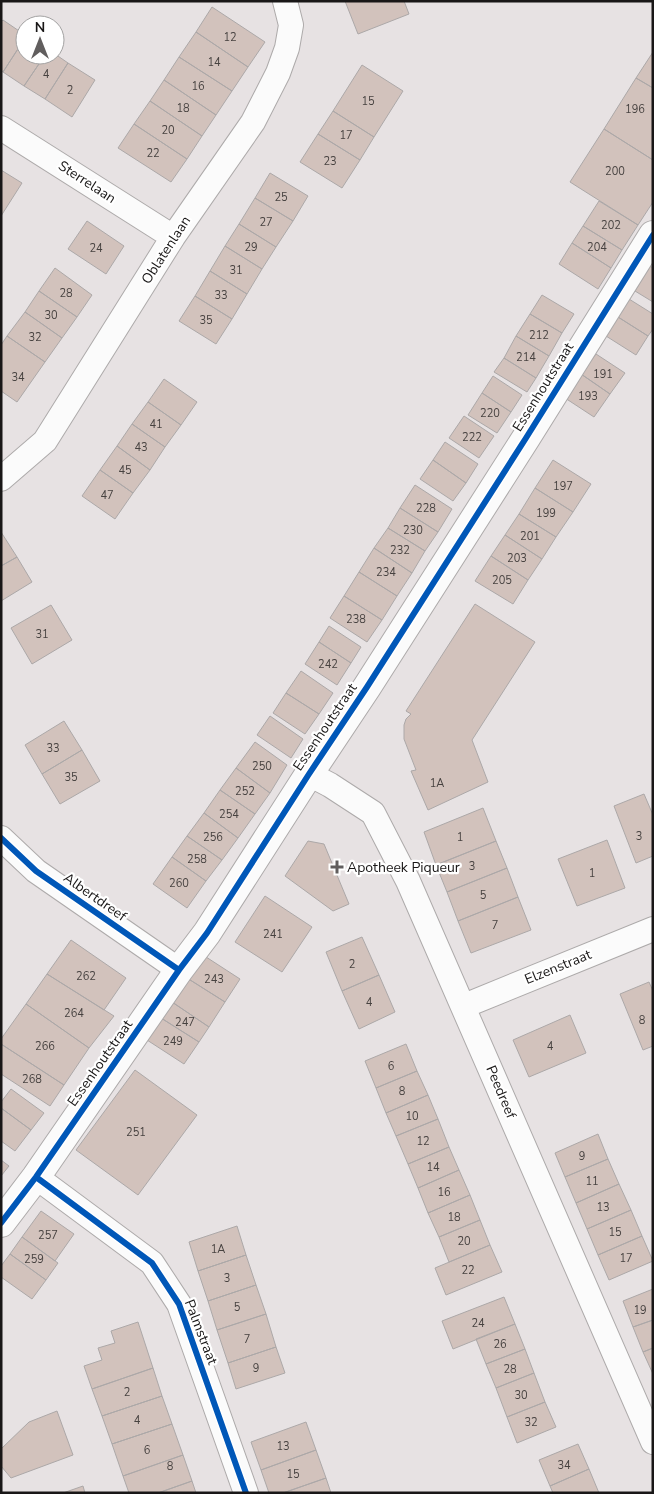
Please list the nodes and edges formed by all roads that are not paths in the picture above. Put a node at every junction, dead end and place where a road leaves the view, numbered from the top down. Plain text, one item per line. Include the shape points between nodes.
1 (285, 1) edge
2 (1, 128) edge
3 (653, 235) edge
4 (173, 237) junction
5 (1, 479) edge
6 (309, 774) junction
7 (1, 838) edge
8 (653, 929) edge
9 (179, 970) junction
10 (464, 1006) junction
11 (36, 1177) junction
12 (1, 1222) edge
13 (653, 1442) edge
14 (246, 1493) edge

1 - 4 street, Oblatenlaan via 291,25 278,73 253,122
2 - 4 street, Sterrelaan
3 - 6 street, Essenhoutstraat
4 - 5 street, Oblatenlaan via 45,441
6 - 9 street, Essenhoutstraat via 207,933
6 - 10 street, Peedreef via 373,813 408,881
7 - 9 street, Albertdreef via 36,871
8 - 10 street, Elzenstraat
9 - 11 street, Essenhoutstraat
10 - 13 street, Peedreef
11 - 12 street, Essenhoutstraat
11 - 14 street, Palmstraat via 152,1263 179,1304

